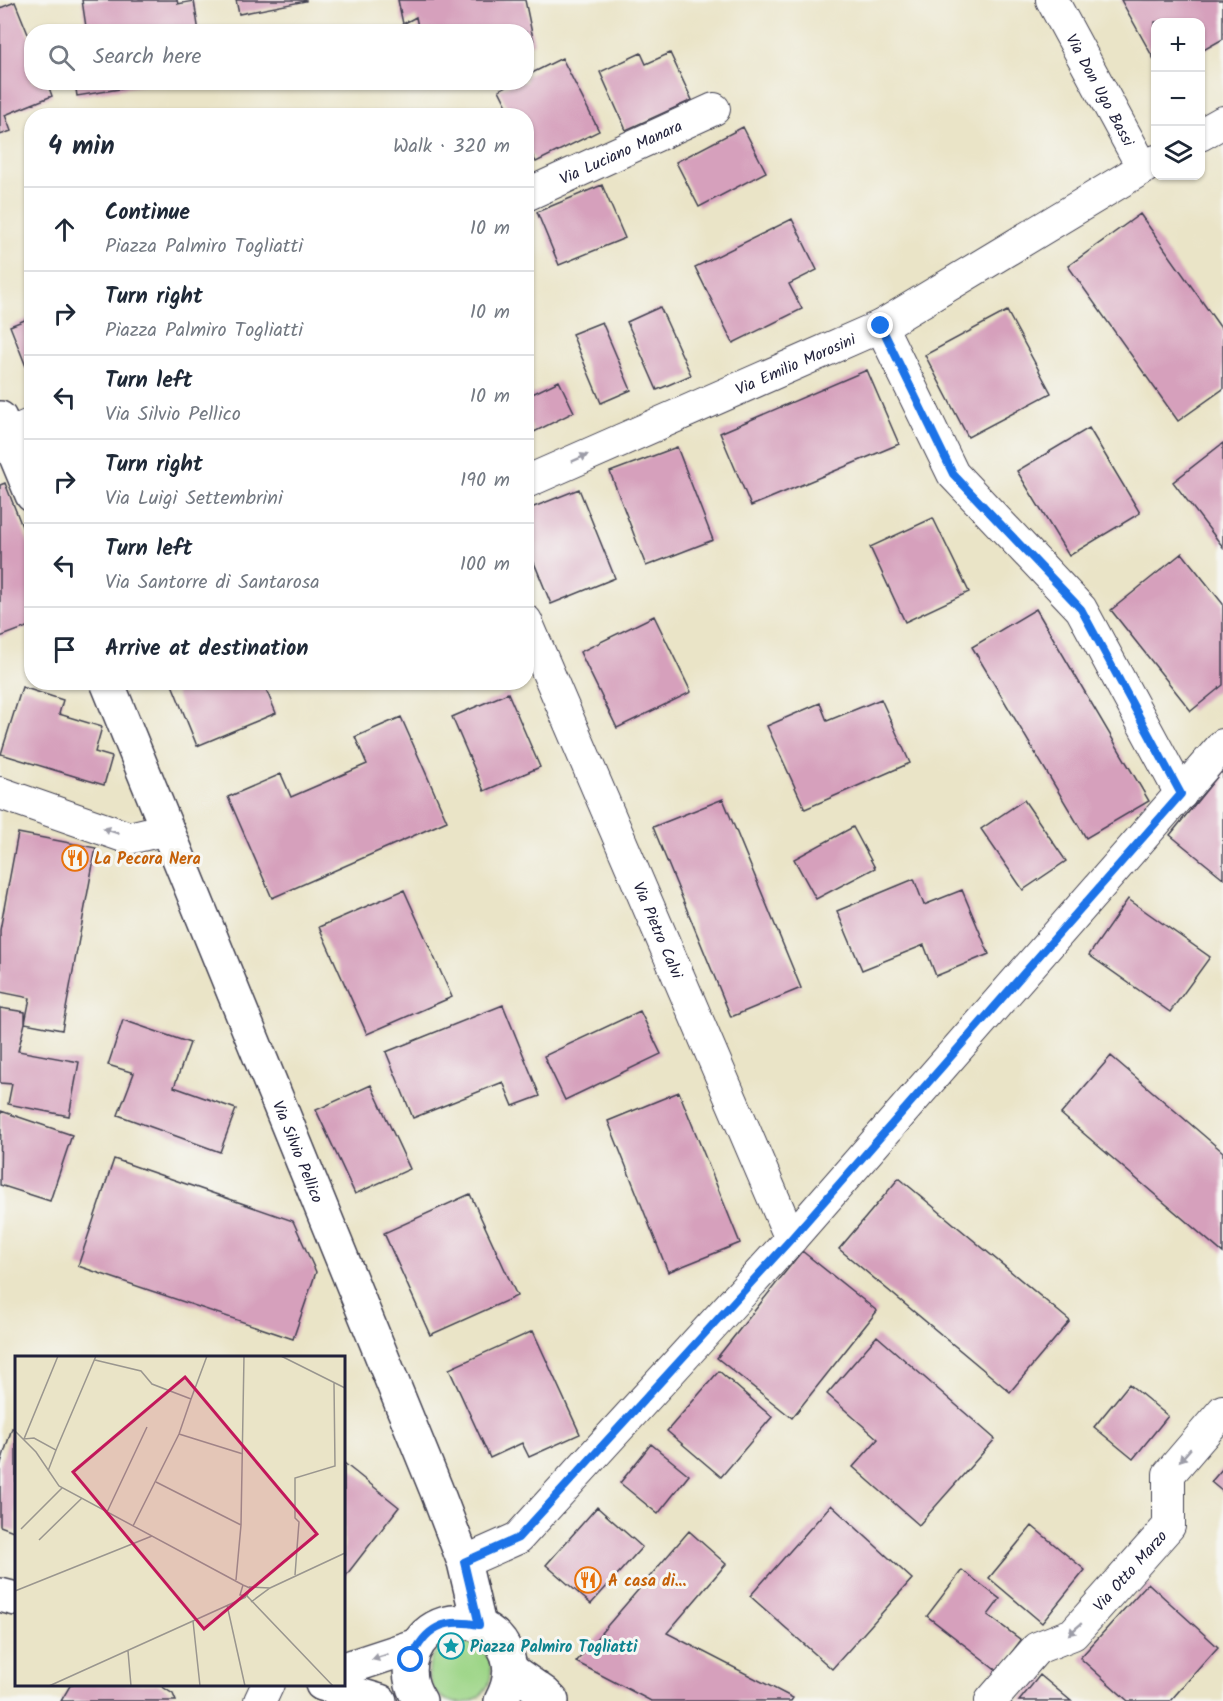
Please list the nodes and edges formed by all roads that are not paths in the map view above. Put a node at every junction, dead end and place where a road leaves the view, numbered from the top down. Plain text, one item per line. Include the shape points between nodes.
1 (1052, 0) edge
2 (714, 109) dead end
3 (1223, 122) edge
4 (1205, 132) edge
5 (1149, 164) edge
6 (534, 191) edge
7 (881, 326) junction
8 (13, 426) edge
9 (24, 466) edge
10 (534, 478) edge
11 (534, 640) edge
12 (110, 690) edge
13 (1223, 745) edge
14 (0, 793) edge
15 (1181, 794) junction
16 (167, 829) junction
17 (791, 1239) junction
18 (1223, 1411) edge
19 (464, 1562) junction
20 (0, 1595) edge
21 (15, 1599) edge
22 (479, 1625) junction
23 (417, 1645) junction
24 (345, 1669) edge
25 (511, 1670) junction
26 (267, 1686) edge
27 (329, 1686) edge
28 (260, 1701) edge
29 (380, 1701) edge
30 (420, 1701) edge
31 (501, 1701) edge
32 (552, 1701) edge
33 (991, 1701) edge

1 - 5 street, Via Don Ugo Bassi
2 - 6 street, Via Luciano Manara
3 - 4 street
5 - 7 street, Via Emilio Morosini
10 -> 7 street, Via Emilio Morosini
7 - 15 street via 953,474 1081,609
8 - 9 street
11 - 17 street, Via Pietro Calvi
12 - 16 street, Via Silvio Pellico
13 - 15 street
16 -> 14 street via 129,838
15 - 17 street
16 - 19 street, Via Silvio Pellico
17 - 19 street via 518,1538
18 -> 33 street, Via Otto Marzo via 1169,1474 1168,1526 1073,1634 1037,1648
19 - 22 street, Via Silvio Pellico
20 - 21 street
22 - 23 street via 444,1624
22 - 25 street via 501,1643
23 -> 24 street
23 - 30 street via 410,1676
25 - 31 street via 509,1686
25 - 32 street
26 - 28 street
27 - 29 street

